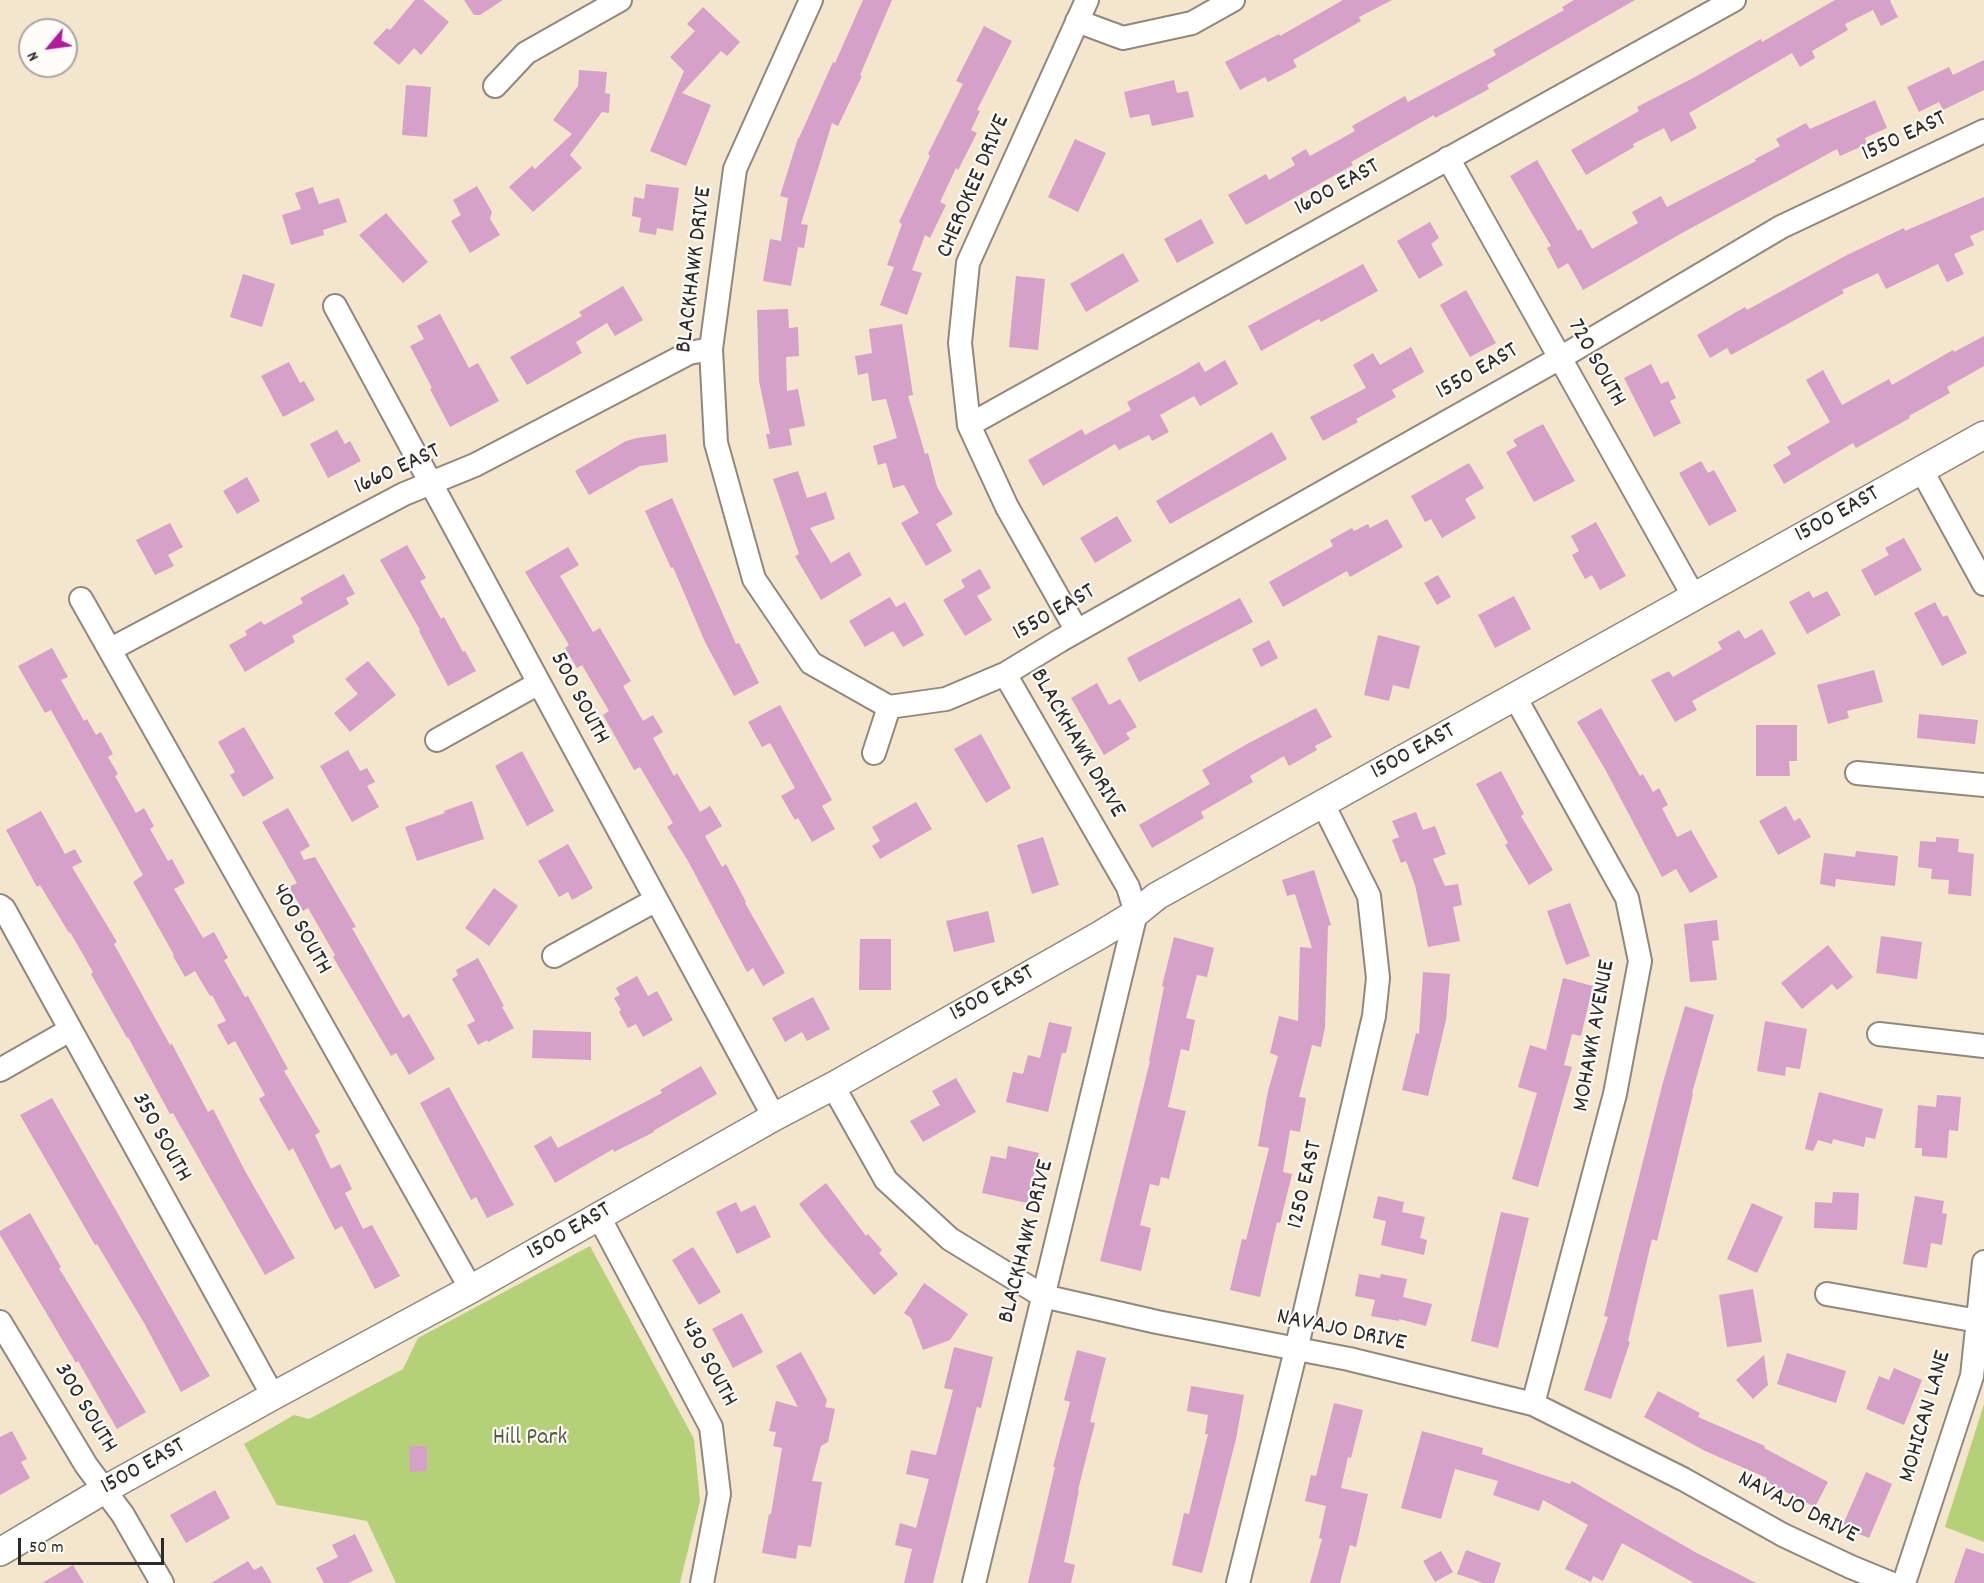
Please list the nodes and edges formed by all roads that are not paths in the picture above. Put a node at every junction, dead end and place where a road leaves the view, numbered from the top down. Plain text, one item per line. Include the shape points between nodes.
1 (620, 0) edge
2 (811, 0) edge
3 (1087, 0) edge
4 (1233, 0) edge
5 (1734, 0) edge
6 (1077, 21) junction
7 (495, 86) dead end
8 (1984, 131) edge
9 (1448, 158) junction
10 (335, 306) dead end
11 (711, 349) junction
12 (1560, 358) junction
13 (969, 425) junction
14 (1984, 435) edge
15 (1921, 469) junction
16 (430, 483) junction
17 (1984, 584) edge
18 (1694, 597) junction
19 (81, 599) dead end
20 (1077, 632) junction
21 (111, 649) junction
22 (1005, 674) junction
23 (539, 683) junction
24 (1515, 697) junction
25 (889, 706) junction
26 (436, 740) dead end
27 (874, 753) dead end
28 (1857, 773) dead end
29 (1984, 785) edge
30 (1323, 804) junction
31 (656, 900) junction
32 (0, 906) edge
33 (1136, 913) junction
34 (554, 956) dead end
35 (70, 1030) junction
36 (1879, 1034) dead end
37 (1984, 1046) edge
38 (0, 1070) edge
39 (833, 1086) junction
40 (774, 1117) junction
41 (599, 1217) junction
42 (1984, 1262) edge
43 (471, 1289) junction
44 (1827, 1294) dead end
45 (1043, 1296) junction
46 (1978, 1321) junction
47 (0, 1322) edge
48 (1296, 1350) junction
49 (273, 1396) junction
50 (1533, 1404) junction
51 (104, 1490) junction
52 (0, 1552) edge
53 (162, 1583) edge
54 (702, 1583) edge
55 (974, 1583) edge
56 (1238, 1583) edge
57 (1890, 1583) edge
58 (1904, 1583) edge

1 - 7 street via 526,53
2 - 11 street, BLACKHAWK DRIVE via 735,169
3 - 6 street, CHEROKEE DRIVE
4 - 6 street via 1192,23 1123,38
5 - 9 street, 1600 EAST
6 - 13 street, CHEROKEE DRIVE via 968,263 960,343
8 - 12 street, 1550 EAST via 1781,227
9 - 12 street, 720 SOUTH
9 - 13 street, 1600 EAST
10 - 16 street, 500 SOUTH
11 - 16 street, 1660 EAST via 689,353 475,465
11 - 25 street, BLACKHAWK DRIVE via 716,443 754,579 812,663
12 - 18 street, 720 SOUTH
12 - 20 street, 1550 EAST
13 - 20 street, CHEROKEE DRIVE via 1007,507
14 - 15 street, 1500 EAST
15 - 17 street
15 - 18 street, 1500 EAST
16 - 21 street, 1660 EAST
16 - 23 street, 500 SOUTH
18 - 24 street, 1500 EAST
19 - 21 street, 400 SOUTH
20 - 22 street, 1550 EAST
21 - 43 street, 400 SOUTH
22 - 25 street, BLACKHAWK DRIVE via 946,699
22 - 33 street, BLACKHAWK DRIVE via 1128,888
23 - 26 street
23 - 31 street, 500 SOUTH
24 - 30 street, 1500 EAST
24 - 50 street, MOHAWK AVENUE via 1627,898 1640,961 1615,1094
25 - 27 street
28 - 29 street
30 - 33 street, 1500 EAST via 1156,896
30 - 48 street, 1250 EAST via 1369,896 1378,978 1374,1016
31 - 34 street
31 - 40 street, 500 SOUTH
32 - 35 street, 350 SOUTH
33 - 39 street, 1500 EAST
33 - 45 street, BLACKHAWK DRIVE
35 - 38 street
35 - 49 street, 350 SOUTH
36 - 37 street
39 - 40 street, 1500 EAST
39 - 45 street, NAVAJO DRIVE via 886,1180 950,1239
40 - 41 street, 1500 EAST
41 - 43 street, 1500 EAST
41 - 54 street, 430 SOUTH via 711,1427 719,1494
42 - 46 street, MOHICAN LANE
43 - 49 street, 1500 EAST
44 - 46 street
45 - 48 street, NAVAJO DRIVE
45 - 55 street, BLACKHAWK DRIVE
46 - 58 street, MOHICAN LANE via 1972,1376
47 - 51 street, 300 SOUTH
48 - 50 street, NAVAJO DRIVE via 1350,1359
48 - 56 street, 1250 EAST
49 - 51 street, 1500 EAST
50 - 57 street, NAVAJO DRIVE via 1683,1479 1783,1535
51 - 52 street, 1500 EAST
51 - 53 street, 300 SOUTH

